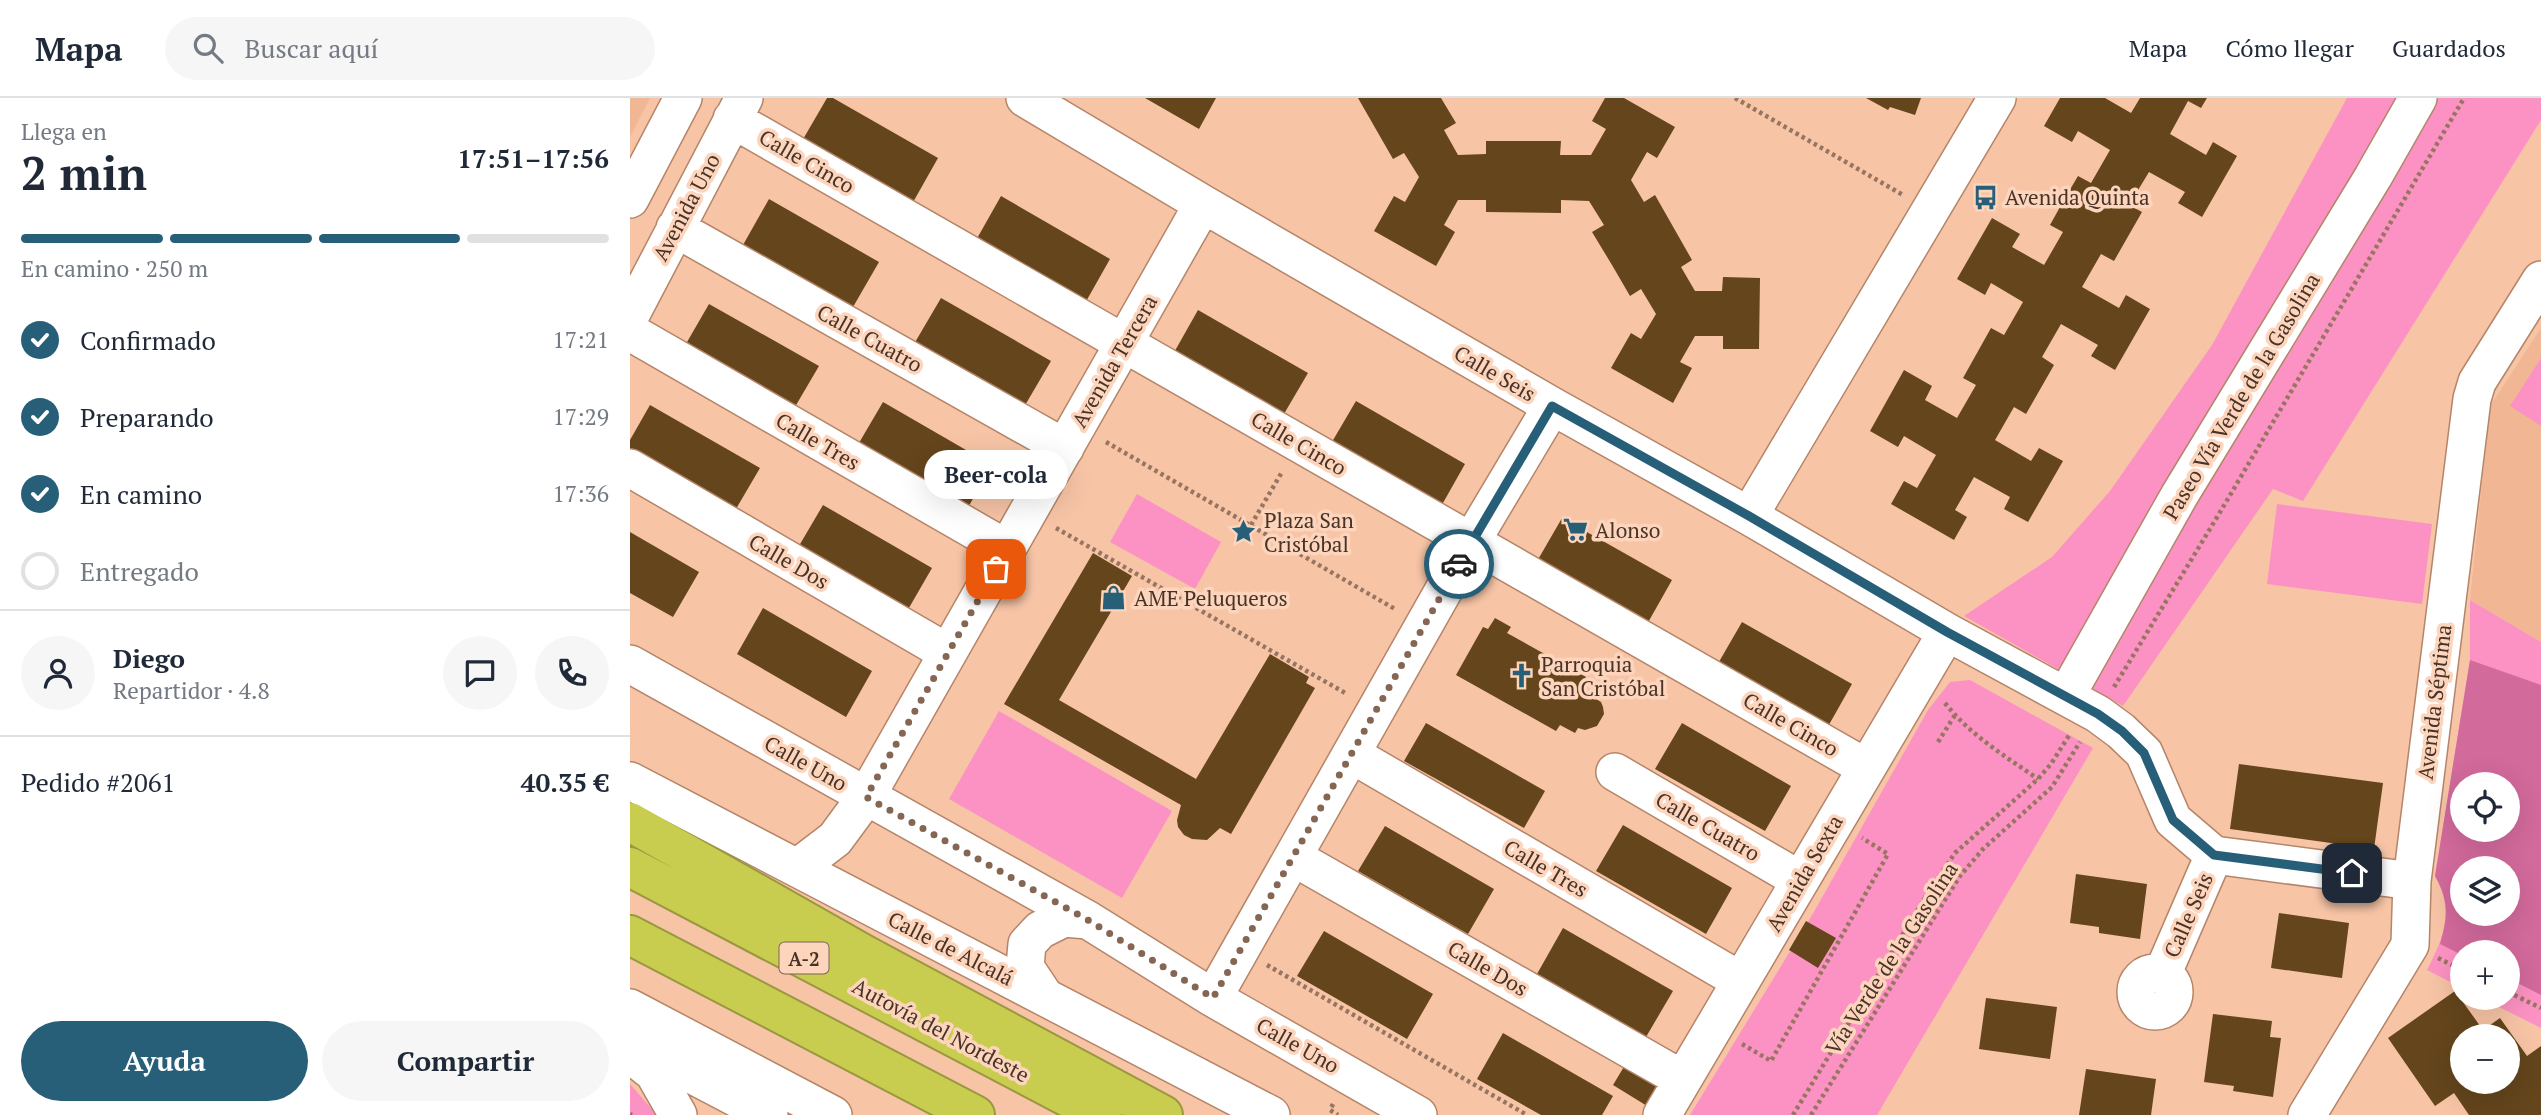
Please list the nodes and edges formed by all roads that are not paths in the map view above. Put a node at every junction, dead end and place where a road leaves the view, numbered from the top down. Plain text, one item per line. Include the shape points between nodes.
1 (683, 98) edge
2 (1025, 98) edge
3 (1997, 98) edge
4 (2418, 98) edge
5 (738, 108) edge
6 (630, 199) edge
7 (1203, 204) junction
8 (674, 228) junction
9 (2541, 280) edge
10 (630, 316) edge
11 (630, 332) edge
12 (1124, 343) junction
13 (1552, 406) junction
14 (1071, 437) junction
15 (630, 468) edge
16 (1749, 516) junction
17 (1471, 542) junction
18 (1007, 549) junction
19 (1947, 632) junction
20 (948, 653) junction
21 (630, 664) edge
22 (2066, 696) junction
23 (1352, 754) junction
24 (1866, 767) junction
25 (1615, 772) dead end
26 (630, 781) edge
27 (866, 797) junction
28 (630, 822) edge
29 (2214, 855) junction
30 (1293, 857) junction
31 (630, 867) edge
32 (797, 868) junction
33 (1800, 880) junction
34 (2412, 881) junction
35 (1088, 920) junction
36 (630, 936) edge
37 (2162, 975) dead end
38 (1741, 981) junction
39 (1045, 997) junction
40 (1213, 998) junction
41 (630, 1008) edge
42 (694, 1041) junction
43 (630, 1042) edge
44 (630, 1054) edge
45 (1682, 1079) junction
46 (678, 1115) edge
47 (769, 1115) edge
48 (777, 1115) edge
49 (833, 1115) edge
50 (975, 1115) edge
51 (1102, 1115) edge
52 (1163, 1115) edge
53 (1271, 1115) edge
54 (1418, 1115) edge
55 (1662, 1115) edge
56 (2307, 1115) edge

1 - 6 street
2 - 7 street, Calle Seis
3 - 16 street
4 - 22 street, Paseo Vía Verde de la Gasolina via 2179,496
5 - 8 street, Avenida Uno
5 - 12 street, Calle Cinco
7 - 12 street, Avenida Tercera
7 - 13 street, Calle Seis
8 - 10 street, Avenida Uno
8 - 14 street, Calle Cuatro
9 - 34 street, Avenida Séptima via 2477,382 2472,399
11 - 18 street, Calle Tres
12 - 14 street, Avenida Tercera
12 - 17 street, Calle Cinco
13 - 16 street, Calle Seis
13 - 17 street
14 - 18 street, Avenida Tercera
15 - 20 street, Calle Dos
16 - 19 street, Calle Seis
17 - 23 street
17 - 24 street, Calle Cinco
18 - 20 street, Avenida Tercera
19 - 22 street, Calle Seis
19 - 24 street, Avenida Sexta
20 - 27 street, Avenida Tercera
21 - 27 street, Calle Uno
22 - 29 street, Calle Seis via 2106,720 2144,753 2173,820
23 - 30 street
23 - 38 street, Calle Tres
24 - 33 street, Avenida Sexta
25 - 33 street, Calle Cuatro
26 - 32 street, Calle de Alcalá
27 - 32 street, Avenida Tercera via 835,839
27 - 35 street, Calle Uno
28 - 52 highway
29 - 34 street, Calle Seis
29 - 37 street, Calle Seis
30 - 40 street
30 - 45 street, Calle Dos
31 - 51 highway, Autovía del Nordeste / A-2
32 - 39 street, Calle de Alcalá
33 - 38 street, Avenida Sexta
34 - 56 street, Avenida Séptima via 2410,945
35 - 39 street via 1064,918 1040,930 1027,944 1025,967
35 - 40 street, Calle Uno
36 - 50 highway
38 - 45 street, Avenida Sexta
39 - 53 street, Calle de Alcalá
40 - 54 street, Calle Uno
41 - 42 street
42 - 48 street via 746,1080
42 - 49 street
43 - 47 street
44 - 46 street via 654,1073
45 - 55 street, Avenida Sexta

